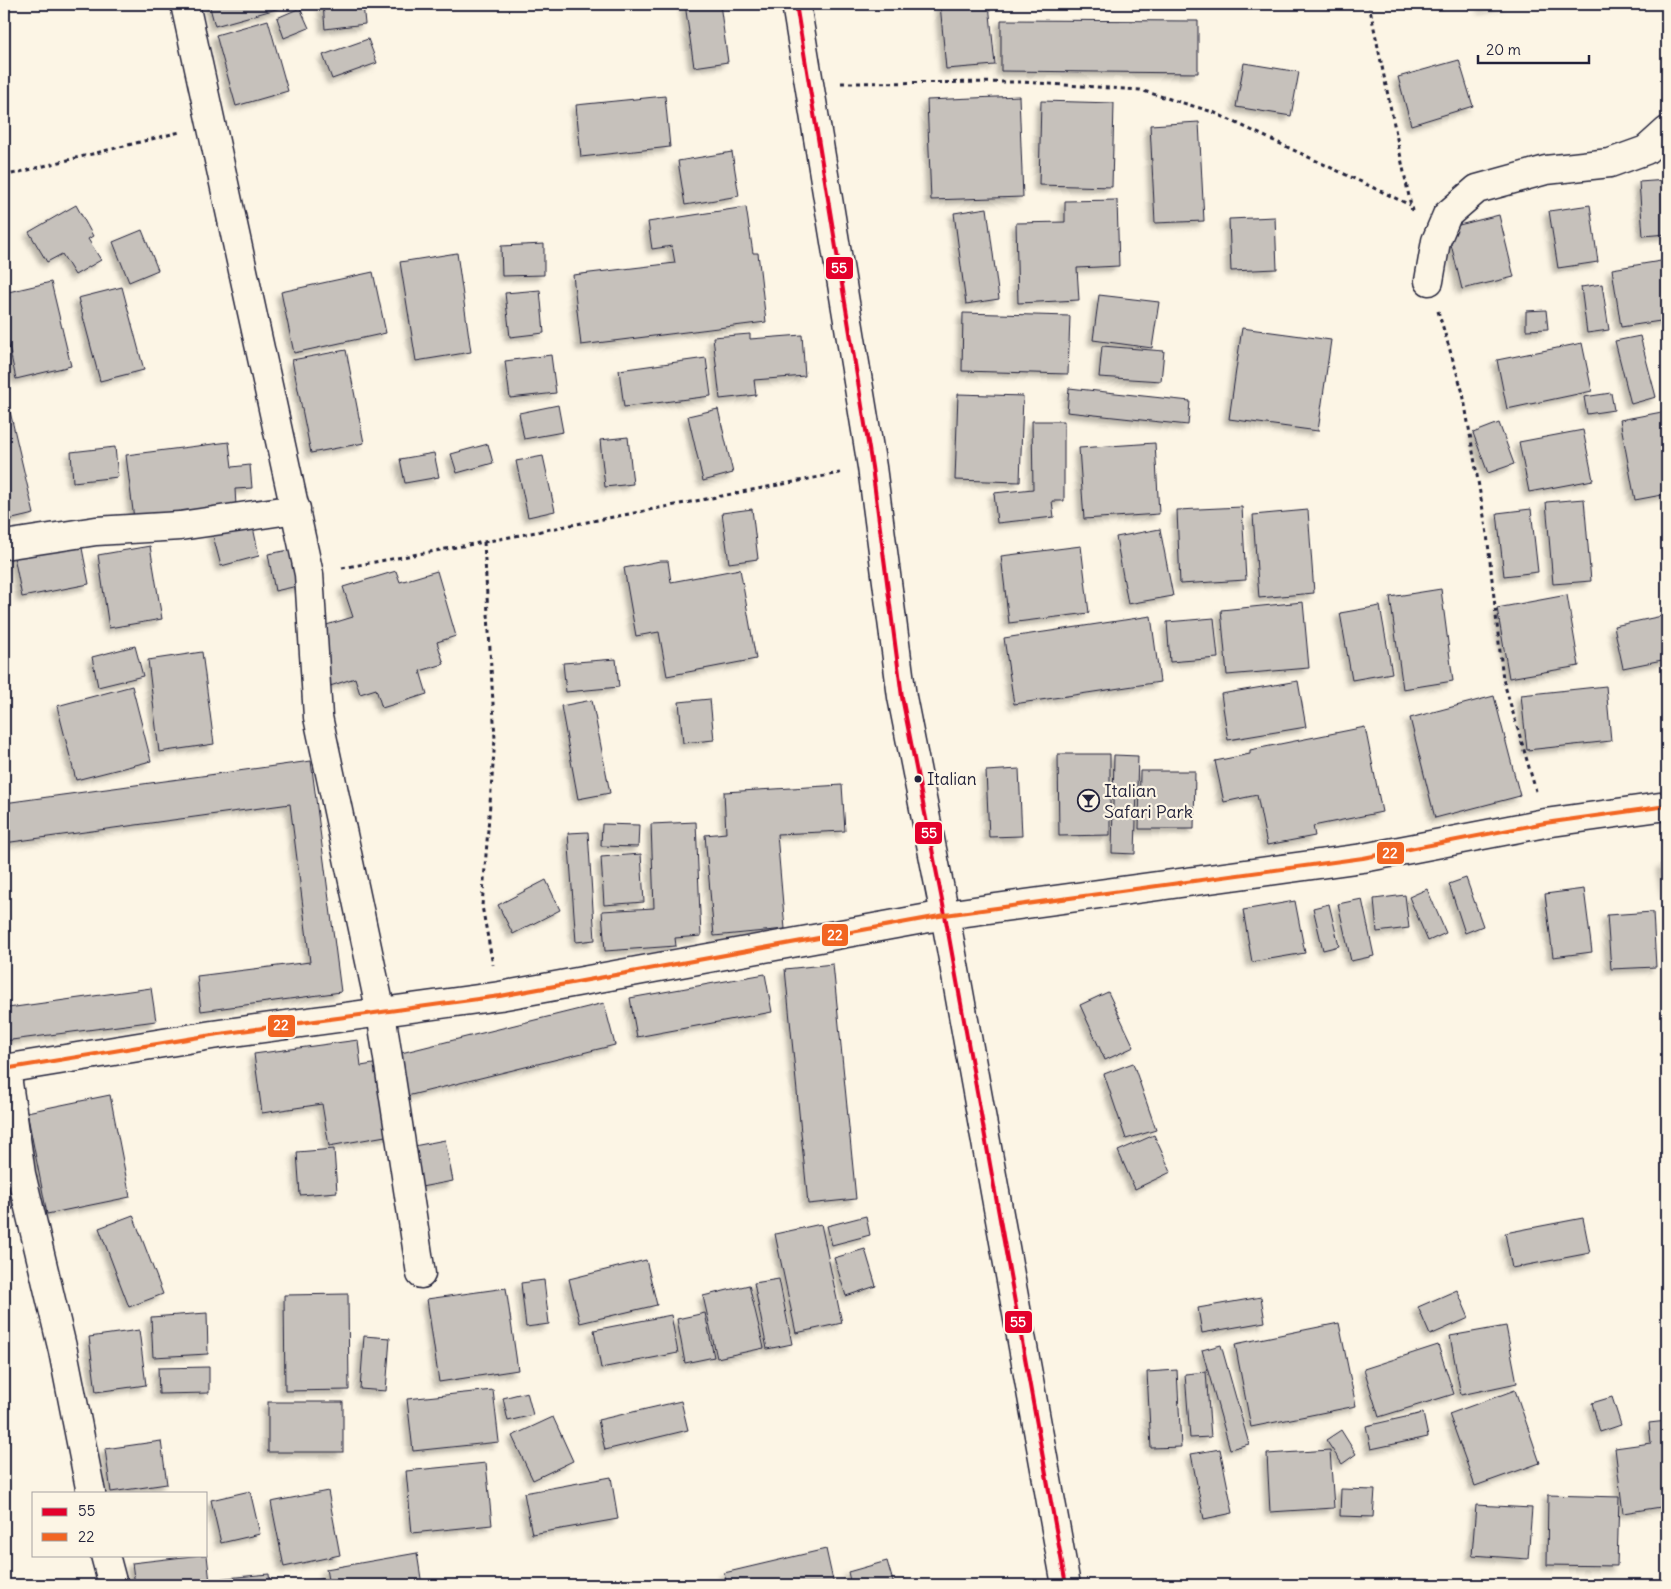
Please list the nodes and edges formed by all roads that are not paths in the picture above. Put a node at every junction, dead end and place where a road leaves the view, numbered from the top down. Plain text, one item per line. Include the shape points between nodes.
1 (185, 4) edge
2 (796, 4) edge
3 (1667, 131) edge
4 (1429, 281) road end
5 (296, 509) junction
6 (4, 545) edge
7 (1667, 806) edge
8 (945, 915) junction
9 (380, 1013) junction
10 (5, 1069) edge
11 (421, 1274) dead end
12 (91, 1492) edge
13 (106, 1556) edge
14 (113, 1585) edge
15 (1066, 1585) edge

1 - 5 street
2 - 8 street via 872,467 902,697
3 - 4 street via 1646,150 1610,163 1546,170 1477,190 1447,215 1436,241
5 - 6 street via 180,526 96,531
5 - 9 street via 309,574 318,717
7 - 8 street via 1545,823 1363,858
8 - 9 street via 500,996
8 - 15 street
9 - 10 street via 212,1035
9 - 11 street
10 - 12 street via 21,1174 63,1351
13 - 14 street

